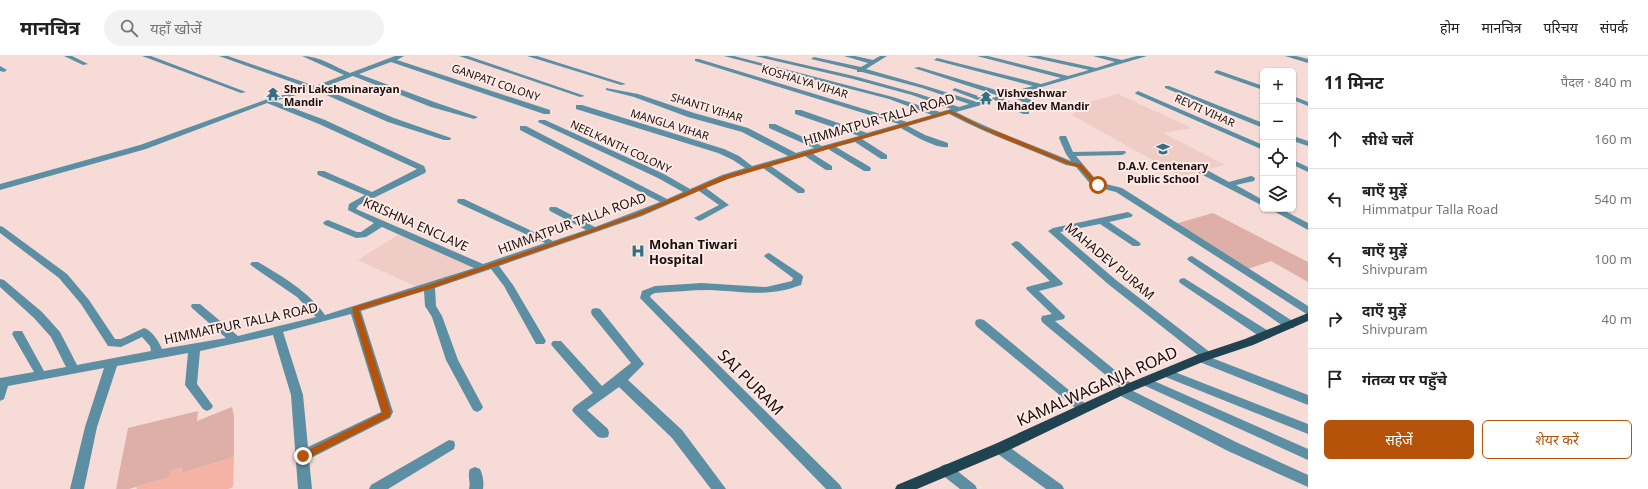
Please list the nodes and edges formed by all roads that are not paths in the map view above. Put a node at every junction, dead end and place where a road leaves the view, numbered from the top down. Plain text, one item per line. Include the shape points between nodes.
1 (67, 56) edge
2 (145, 56) edge
3 (222, 56) edge
4 (305, 56) edge
5 (401, 56) edge
6 (462, 56) edge
7 (530, 56) edge
8 (727, 56) edge
9 (758, 56) edge
10 (847, 56) edge
11 (884, 56) edge
12 (980, 56) edge
13 (1028, 56) edge
14 (1096, 56) edge
15 (1144, 56) edge
16 (1288, 56) edge
17 (389, 58) edge
18 (814, 59) dead end
19 (697, 60) dead end
20 (937, 60) dead end
21 (1308, 61) edge
22 (874, 62) junction
23 (1122, 62) junction
24 (85, 64) dead end
25 (917, 68) dead end
26 (861, 69) junction
27 (1097, 70) junction
28 (1217, 72) dead end
29 (351, 75) junction
30 (852, 78) junction
31 (1069, 78) junction
32 (623, 84) dead end
33 (842, 85) junction
34 (1042, 86) junction
35 (1167, 86) dead end
36 (946, 87) dead end
37 (1260, 87) edge
38 (316, 88) junction
39 (608, 89) dead end
40 (243, 92) dead end
41 (1138, 93) dead end
42 (582, 96) dead end
43 (999, 97) junction
44 (1296, 99) edge
45 (267, 101) junction
46 (976, 104) junction
47 (1308, 104) edge
48 (579, 107) dead end
49 (1039, 107) dead end
50 (954, 110) junction
51 (547, 112) dead end
52 (798, 112) dead end
53 (1026, 112) dead end
54 (940, 115) junction
55 (474, 117) dead end
56 (542, 122) dead end
57 (904, 125) junction
58 (1260, 125) edge
59 (772, 126) dead end
60 (523, 128) dead end
61 (867, 136) junction
62 (446, 138) dead end
63 (1063, 138) dead end
64 (856, 139) junction
65 (1296, 139) edge
66 (1308, 144) edge
67 (945, 145) dead end
68 (1260, 147) edge
69 (826, 148) junction
70 (806, 153) junction
71 (1122, 153) dead end
72 (795, 156) junction
73 (884, 157) dead end
74 (1074, 162) junction
75 (1296, 164) edge
76 (764, 165) junction
77 (829, 168) dead end
78 (751, 169) junction
79 (867, 169) dead end
80 (1308, 170) edge
81 (1202, 171) dead end
82 (321, 173) dead end
83 (1252, 179) dead end
84 (1228, 185) junction
85 (1, 186) edge
86 (700, 188) junction
87 (801, 191) dead end
88 (690, 192) junction
89 (372, 195) junction
90 (461, 201) dead end
91 (1260, 201) edge
92 (667, 202) junction
93 (553, 209) dead end
94 (1280, 212) edge
95 (1128, 215) dead end
96 (699, 218) dead end
97 (1102, 220) junction
98 (328, 223) dead end
99 (381, 223) junction
100 (1308, 227) edge
101 (0, 229) edge
102 (594, 230) junction
103 (552, 244) junction
104 (1016, 244) dead end
105 (1136, 244) dead end
106 (769, 256) dead end
107 (1192, 259) dead end
108 (255, 264) dead end
109 (493, 264) junction
110 (483, 268) junction
111 (1184, 281) dead end
112 (0, 282) edge
113 (430, 286) junction
114 (196, 306) dead end
115 (355, 309) junction
116 (596, 312) dead end
117 (1308, 312) edge
118 (1308, 317) edge
119 (323, 318) junction
120 (980, 323) dead end
121 (1290, 324) junction
122 (277, 331) junction
123 (18, 334) dead end
124 (1266, 335) junction
125 (236, 340) junction
126 (540, 341) dead end
127 (557, 344) dead end
128 (194, 348) junction
129 (158, 354) junction
130 (1204, 358) junction
131 (112, 362) junction
132 (73, 369) junction
133 (1167, 373) junction
134 (41, 375) junction
135 (620, 380) junction
136 (1145, 381) junction
137 (1, 382) edge
138 (1125, 389) junction
139 (601, 393) junction
140 (0, 396) edge
141 (1308, 400) edge
142 (208, 406) dead end
143 (477, 407) dead end
144 (1083, 408) junction
145 (1308, 429) edge
146 (603, 433) dead end
147 (449, 445) dead end
148 (1000, 448) junction
149 (1308, 455) edge
150 (303, 456) junction
151 (946, 470) junction
152 (475, 473) dead end
153 (1308, 481) edge
154 (907, 488) edge
155 (77, 489) edge
156 (305, 489) edge
157 (376, 489) edge
158 (476, 489) edge
159 (719, 489) edge
160 (835, 489) edge
161 (970, 489) edge
162 (1057, 489) edge

1 - 24 street
2 - 40 street
3 - 38 street
4 - 29 street
5 - 17 street
6 - 42 street
7 - 32 street
8 - 33 street
9 - 30 street
10 - 22 street
11 - 22 street
12 - 31 street
13 - 27 street
14 - 23 street
15 - 23 street, HIMMATPUR TALLA ROAD
16 - 21 street
17 - 29 street
17 - 51 street, GANPATI COLONY
18 - 26 street
19 - 57 street, KOSHALYA VIHAR
20 - 34 street
22 - 26 street
23 - 27 street, HIMMATPUR TALLA ROAD
25 - 43 street via 955,79
26 - 30 street
26 - 46 street
27 - 31 street, HIMMATPUR TALLA ROAD
28 - 37 street
29 - 38 street
29 - 55 street
30 - 33 street
30 - 50 street via 914,94
31 - 34 street, HIMMATPUR TALLA ROAD
33 - 54 street
34 - 43 street, HIMMATPUR TALLA ROAD
35 - 58 street
36 - 43 street
38 - 45 street
38 - 62 street via 365,110
39 - 72 street, SHANTI VIHAR via 636,95 691,115 744,130
41 - 68 street, REVTI VIHAR
43 - 46 street, HIMMATPUR TALLA ROAD
43 - 49 street
43 - 53 street
44 - 47 street
45 - 85 street via 143,147
45 - 89 street, KRISHNA ENCLAVE via 322,122 421,168 422,171
46 - 50 street, HIMMATPUR TALLA ROAD
48 - 78 street, MANGLA VIHAR via 720,152 736,158
50 - 54 street, HIMMATPUR TALLA ROAD
50 - 74 street via 982,128
52 - 61 street
54 - 57 street, HIMMATPUR TALLA ROAD
56 - 88 street, NEELKANTH COLONY via 661,176
57 - 61 street, HIMMATPUR TALLA ROAD
57 - 67 street, KOSHALYA VIHAR via 922,137
59 - 69 street
60 - 92 street
61 - 64 street, HIMMATPUR TALLA ROAD
63 - 74 street
64 - 69 street, HIMMATPUR TALLA ROAD
64 - 73 street
65 - 66 street
69 - 70 street, HIMMATPUR TALLA ROAD
69 - 79 street
70 - 72 street, HIMMATPUR TALLA ROAD
70 - 77 street
71 - 74 street
72 - 76 street, HIMMATPUR TALLA ROAD
74 - 117 street via 1095,184 1119,190
75 - 80 street
76 - 78 street, HIMMATPUR TALLA ROAD
76 - 87 street
78 - 86 street, HIMMATPUR TALLA ROAD
81 - 84 street
82 - 89 street
83 - 84 street
84 - 91 street
86 - 88 street, HIMMATPUR TALLA ROAD
86 - 96 street via 725,205
88 - 92 street, HIMMATPUR TALLA ROAD
89 - 99 street, KRISHNA ENCLAVE via 352,206 352,210
90 - 103 street
92 - 102 street, HIMMATPUR TALLA ROAD
93 - 102 street
94 - 100 street
95 - 97 street, MAHADEV PURAM
97 - 105 street
97 - 130 street, MAHADEV PURAM via 1053,231
98 - 99 street via 356,234 363,234
99 - 110 street, KRISHNA ENCLAVE
101 - 129 street via 63,276 85,302 112,343 125,342 144,332 155,345
102 - 103 street, HIMMATPUR TALLA ROAD
103 - 109 street, HIMMATPUR TALLA ROAD
104 - 138 street via 1058,283 1031,289 1060,316 1046,319
106 - 160 street, SAI PURAM via 798,277 797,283 786,288 767,290 695,287 652,289 646,293 645,298
107 - 121 street
108 - 119 street via 302,295
109 - 110 street, HIMMATPUR TALLA ROAD
109 - 126 street
110 - 113 street, HIMMATPUR TALLA ROAD
111 - 124 street
112 - 132 street via 38,315 56,335
113 - 115 street, HIMMATPUR TALLA ROAD
113 - 143 street via 429,303 432,311 437,316 452,360
114 - 125 street
115 - 119 street, HIMMATPUR TALLA ROAD
115 - 150 street via 386,415
116 - 135 street via 638,364
118 - 121 main road, KAMALWAGANJA ROAD
119 - 122 street, HIMMATPUR TALLA ROAD
120 - 144 street
121 - 124 main road, KAMALWAGANJA ROAD
122 - 125 street, HIMMATPUR TALLA ROAD
122 - 150 street via 295,387
123 - 134 street
124 - 130 main road, KAMALWAGANJA ROAD
125 - 128 street, HIMMATPUR TALLA ROAD
127 - 139 street
128 - 129 street, HIMMATPUR TALLA ROAD
128 - 142 street via 191,385
129 - 131 street, HIMMATPUR TALLA ROAD
130 - 133 main road, KAMALWAGANJA ROAD
130 - 141 street
131 - 132 street, HIMMATPUR TALLA ROAD
131 - 155 street via 91,427
132 - 134 street, HIMMATPUR TALLA ROAD
133 - 136 main road, KAMALWAGANJA ROAD
133 - 145 street
134 - 137 street, HIMMATPUR TALLA ROAD
135 - 139 street
135 - 159 street via 677,434
136 - 138 main road, KAMALWAGANJA ROAD
136 - 149 street
137 - 140 street
138 - 144 main road, KAMALWAGANJA ROAD
138 - 153 street via 1233,446
139 - 146 street via 578,410
144 - 148 main road, KAMALWAGANJA ROAD
147 - 157 street
148 - 151 main road, KAMALWAGANJA ROAD
148 - 162 street
150 - 156 street
151 - 154 main road, KAMALWAGANJA ROAD
151 - 161 street
152 - 158 street via 478,485

